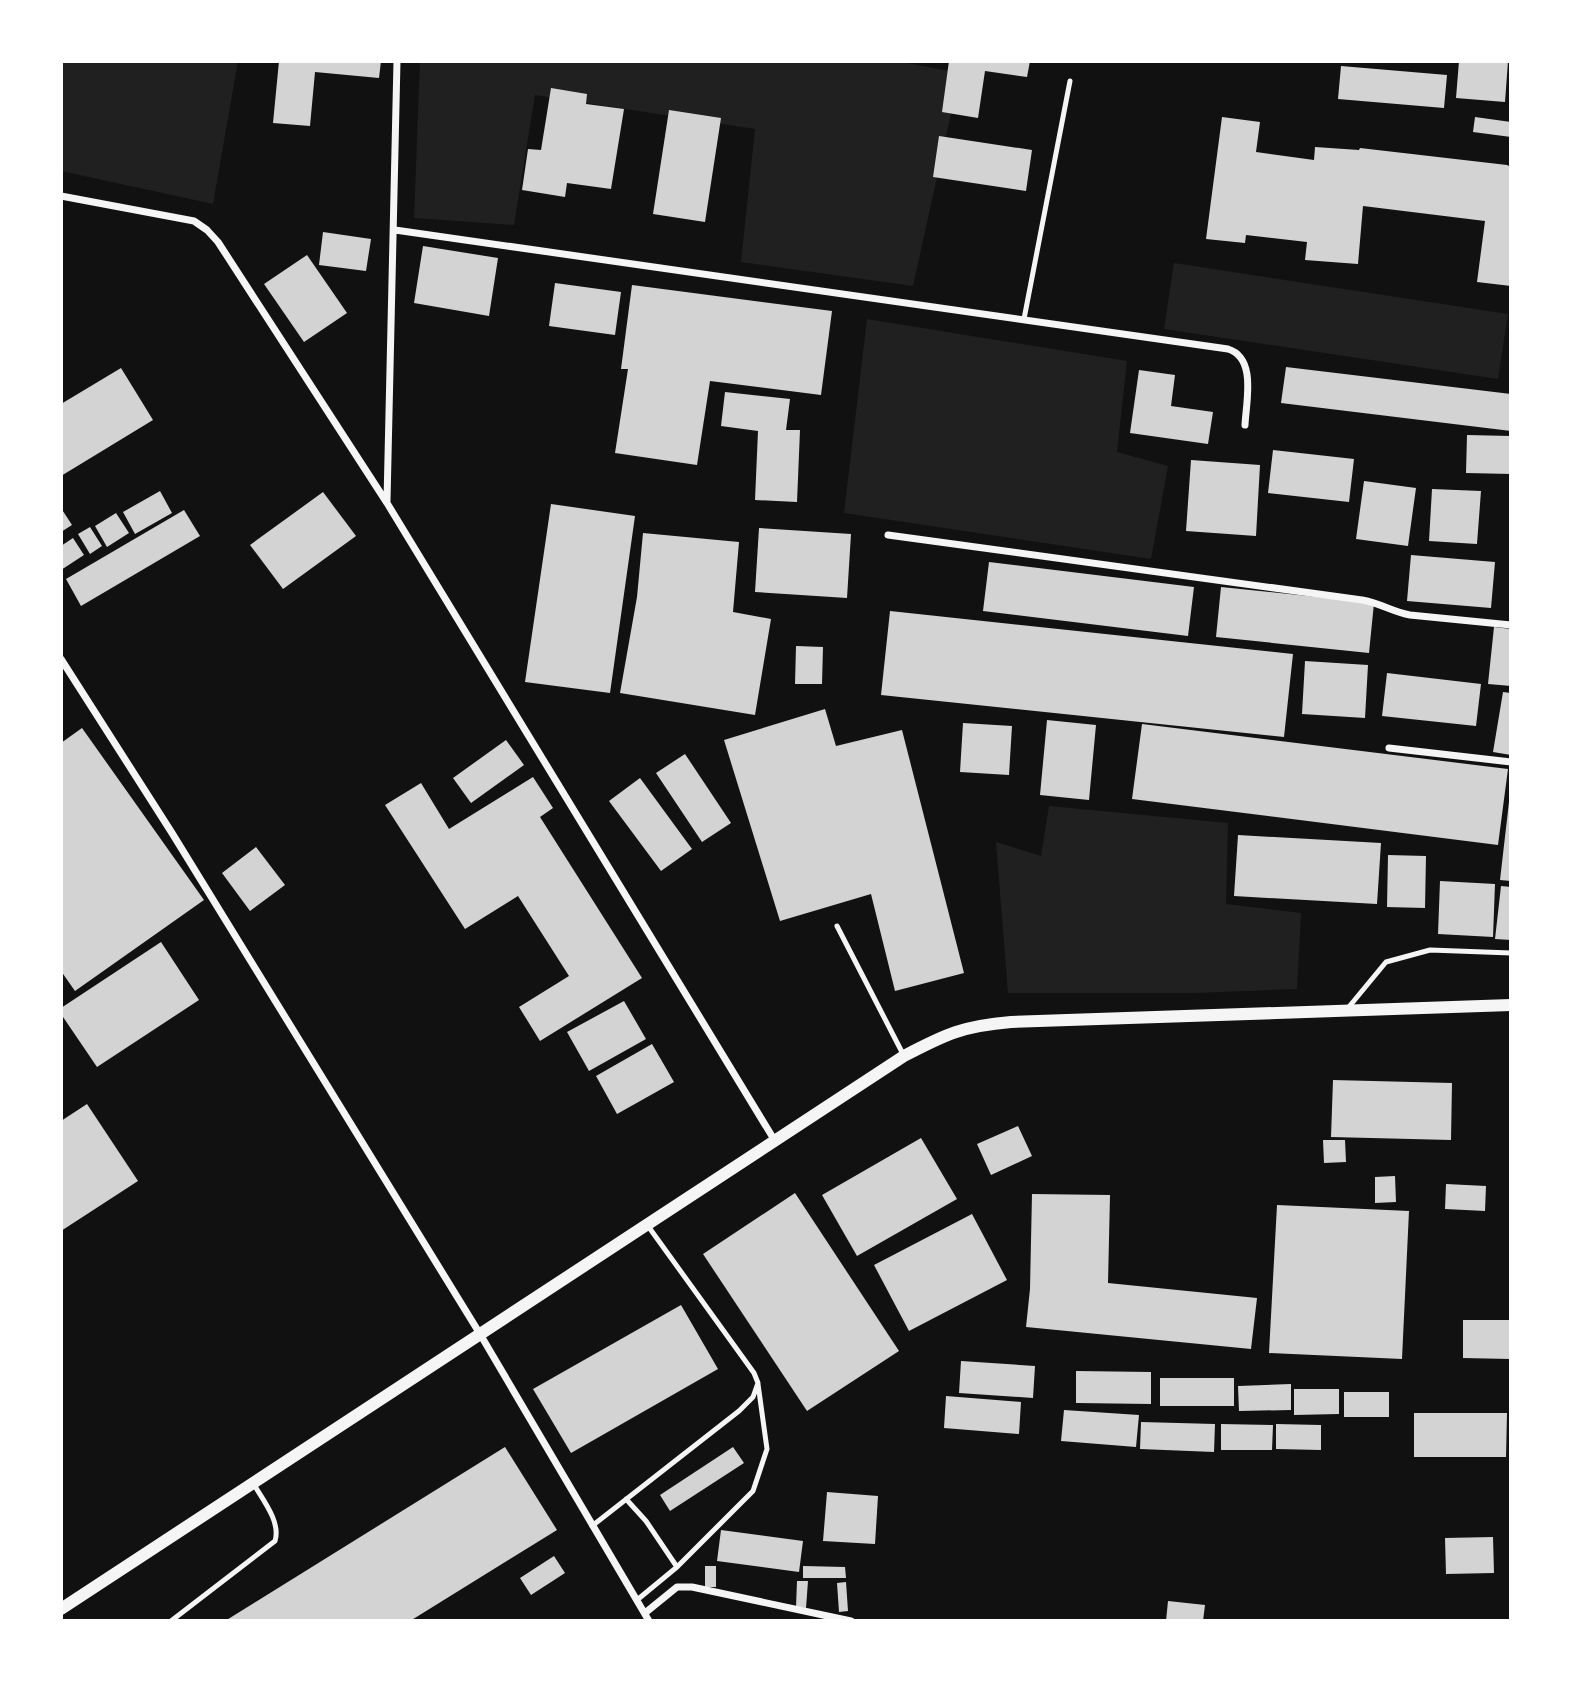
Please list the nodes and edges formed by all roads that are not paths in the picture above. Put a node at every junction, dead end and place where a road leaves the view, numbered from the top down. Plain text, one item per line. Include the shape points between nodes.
1 (397, 61) edge
2 (1070, 81) dead end
3 (61, 196) edge
4 (395, 230) junction
5 (1024, 319) junction
6 (1245, 425) dead end
7 (387, 503) junction
8 (888, 535) dead end
9 (1511, 625) edge
10 (61, 659) edge
11 (1389, 748) dead end
12 (1511, 762) edge
13 (837, 926) dead end
14 (1511, 953) edge
15 (1511, 1005) edge
16 (1347, 1009) junction
17 (904, 1056) junction
18 (775, 1141) junction
19 (648, 1224) junction
20 (480, 1334) junction
21 (758, 1383) junction
22 (253, 1483) junction
23 (626, 1499) junction
24 (592, 1526) junction
25 (677, 1567) junction
26 (636, 1600) junction
27 (61, 1609) edge
28 (647, 1617) edge
29 (171, 1621) edge
30 (850, 1621) edge

1 - 4 street
2 - 5 lane
3 - 7 street via 178,217 207,230
4 - 5 street
4 - 7 street
5 - 6 street via 1237,351 1247,374
7 - 18 street
8 - 9 street via 1375,602 1410,615
10 - 20 street
11 - 12 street
13 - 17 lane
14 - 16 lane via 1430,950 1386,962
15 - 16 street
16 - 17 street via 975,1025 947,1033
17 - 18 street
18 - 19 street
19 - 20 street
19 - 21 lane
20 - 22 street
20 - 24 street
21 - 23 lane via 753,1397 739,1411
21 - 25 lane via 767,1449 753,1491
22 - 27 street
22 - 29 lane via 276,1524 275,1541
23 - 24 lane
23 - 25 lane
24 - 26 street
25 - 26 lane
26 - 28 street
28 - 30 street via 677,1587 692,1587

